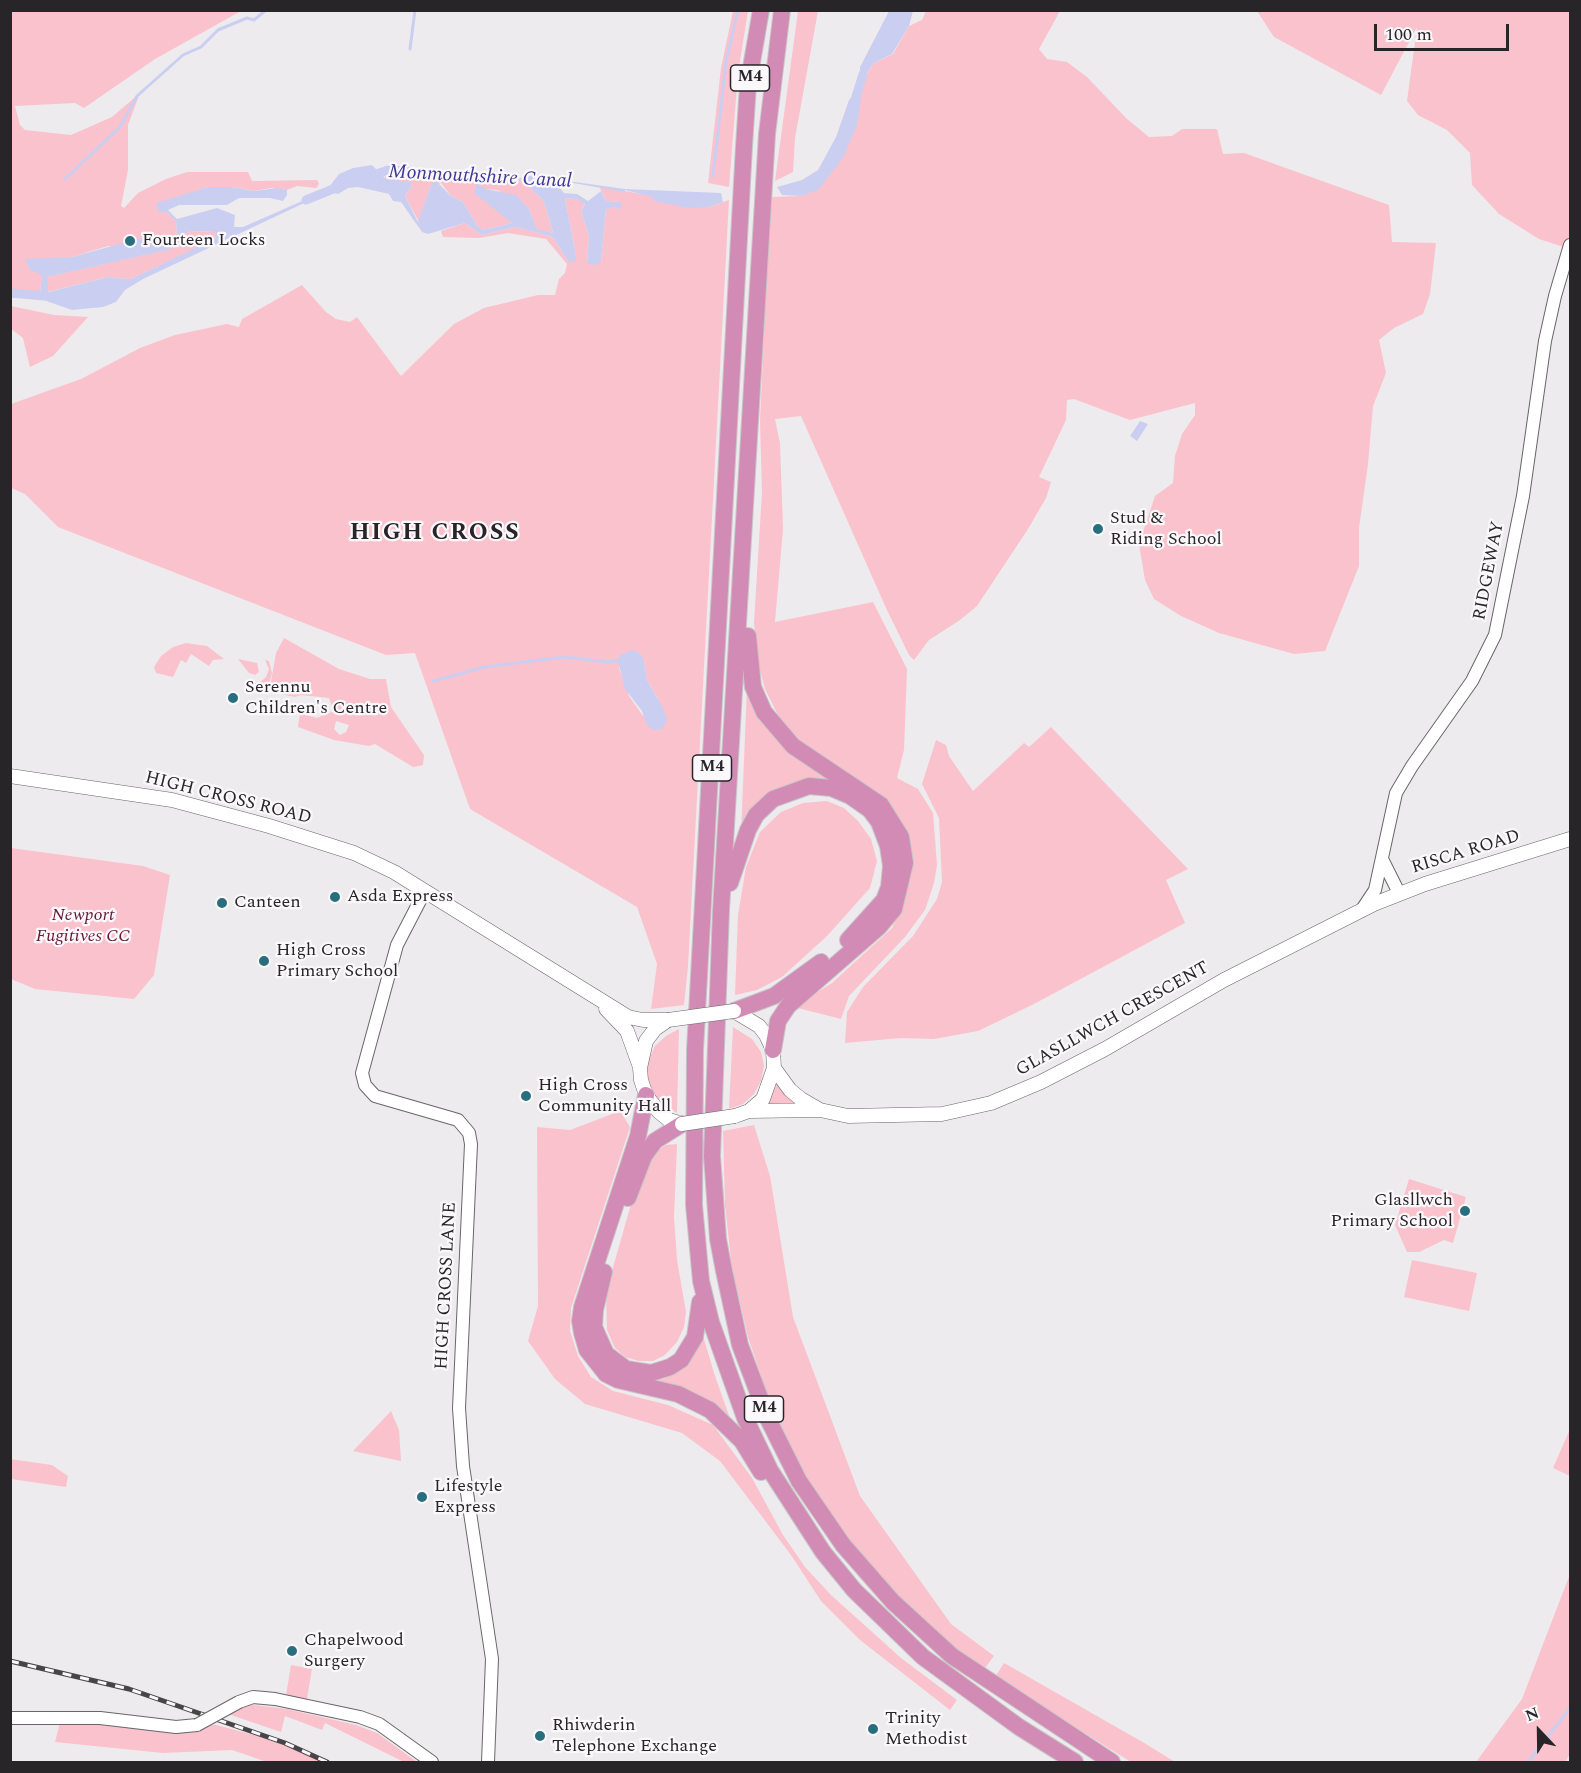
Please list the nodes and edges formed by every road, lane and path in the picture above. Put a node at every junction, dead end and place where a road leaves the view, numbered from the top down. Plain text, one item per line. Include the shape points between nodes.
1 (761, 10) edge
2 (782, 10) edge
3 (1570, 245) edge
4 (751, 414) junction
5 (10, 776) edge
6 (1570, 839) edge
7 (1383, 861) junction
8 (425, 891) junction
9 (1399, 893) junction
10 (1368, 908) junction
11 (721, 910) junction
12 (599, 1001) junction
13 (734, 1011) junction
14 (668, 1020) junction
15 (773, 1050) junction
16 (640, 1068) junction
17 (774, 1068) junction
18 (646, 1095) junction
19 (820, 1110) junction
20 (749, 1111) junction
21 (682, 1124) junction
22 (701, 1281) junction
23 (844, 1578) junction
24 (10, 1719) edge
25 (432, 1762) edge
26 (488, 1762) edge
27 (1075, 1762) edge
28 (1112, 1762) edge

1 - 22 highway, M4 via 748,85 744,146 695,1050 694,1205
2 - 4 highway, M4 via 766,134
3 - 7 street, RIDGEWAY via 1545,341 1523,496 1495,635 1472,681 1396,794
4 - 11 highway, M4
4 - 15 highway via 754,498 748,644 753,687 764,712 793,746 881,805 901,837 905,864 894,909 879,927 788,1005 778,1021
5 - 8 main road, HIGH CROSS ROAD via 159,797 269,826 354,853
6 - 9 main road, RISCA ROAD
7 - 9 street
7 - 10 street, RIDGEWAY
8 - 12 main road
8 - 26 street, HIGH CROSS LANE via 397,945 362,1073 365,1085 375,1096 458,1120 469,1133 471,1143 459,1408 463,1466 492,1659
9 - 10 main road, RISCA ROAD
10 - 19 main road, GLASLLWCH CRESCENT via 1286,947 1017,1094 942,1114 873,1118
11 - 13 highway via 748,830 756,814 773,799 809,786 831,788 870,810 879,822 891,866 890,888 884,900 850,939 806,975 774,996
11 - 28 highway, M4 via 712,1156 718,1239 740,1345 781,1447 843,1545 915,1624 970,1668
12 - 14 main road via 628,1017
12 - 16 main road via 627,1031
13 - 14 main road, bridge
13 - 15 main road via 759,1026
14 - 16 main road via 646,1041
15 - 17 main road
16 - 18 main road
17 - 19 main road, GLASLLWCH CRESCENT via 790,1090
17 - 20 main road via 763,1099
18 - 21 main road via 659,1112
18 - 23 highway via 638,1137 582,1307 580,1321 587,1350 606,1374 695,1401 728,1425 800,1534
19 - 20 main road, GLASLLWCH CRESCENT
20 - 21 main road, bridge
21 - 22 highway, M4 via 655,1142 644,1156 612,1245 594,1327 606,1354 626,1369 638,1372 661,1371 681,1360 692,1345 699,1324
22 - 23 highway, M4 via 711,1322 745,1418 770,1470 802,1523
23 - 27 highway, M4 via 894,1631 939,1669
24 - 25 street, bridge via 100,1718 176,1727 197,1725 253,1696 366,1719 404,1740

